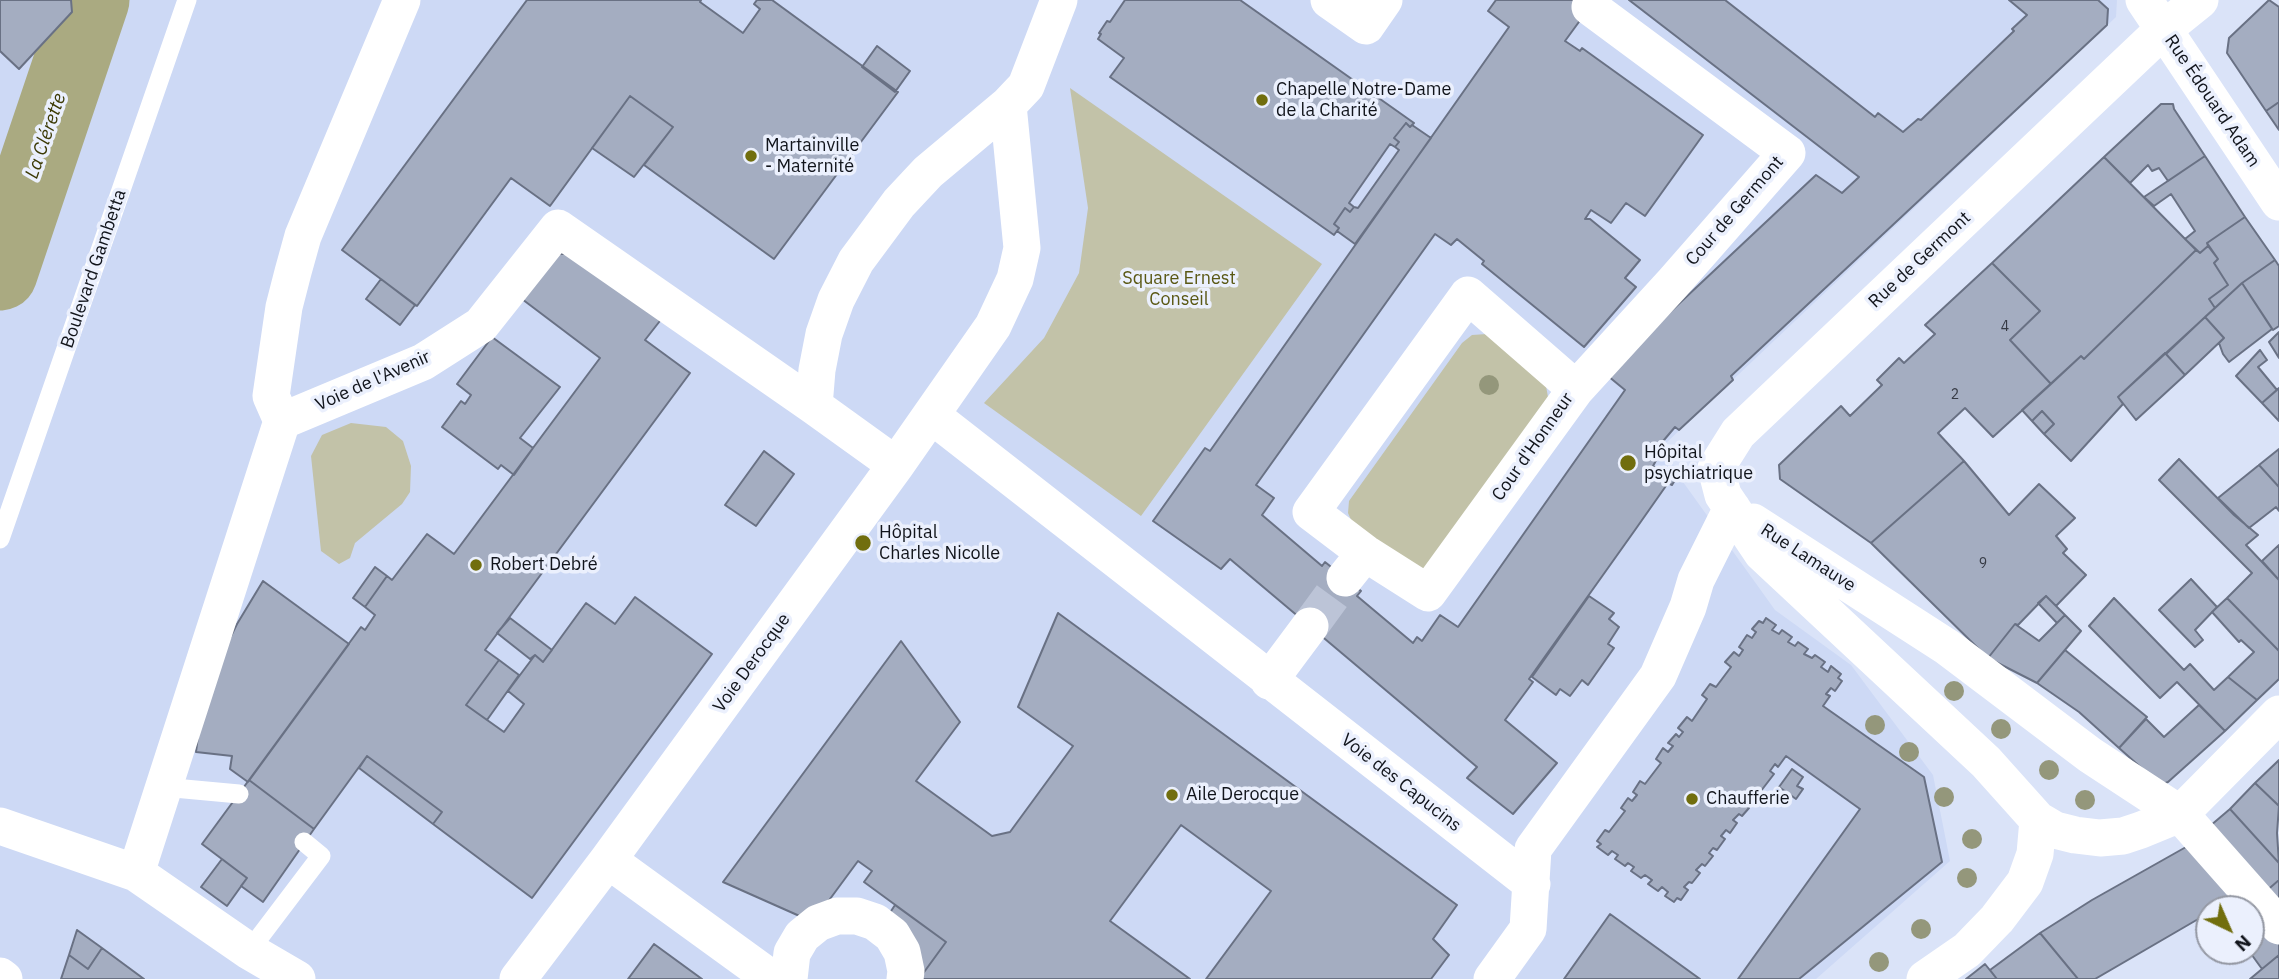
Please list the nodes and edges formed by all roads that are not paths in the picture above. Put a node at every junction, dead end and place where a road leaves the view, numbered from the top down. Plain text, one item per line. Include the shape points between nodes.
1 (187, 0) edge
2 (402, 0) edge
3 (1059, 0) edge
4 (1329, 0) edge
5 (1384, 0) edge
6 (2200, 0) edge
7 (1590, 7) dead end
8 (2154, 15) edge
9 (1008, 105) junction
10 (2279, 202) edge
11 (1576, 389) junction
12 (814, 406) junction
13 (931, 415) junction
14 (282, 421) junction
15 (896, 465) junction
16 (1732, 509) junction
17 (0, 539) edge
18 (1310, 626) tunnel mouth
19 (1269, 681) junction
20 (2279, 714) edge
21 (163, 787) junction
22 (239, 794) dead end
23 (2180, 814) junction
24 (2038, 820) junction
25 (0, 826) edge
26 (304, 842) dead end
27 (608, 860) junction
28 (135, 873) junction
29 (1532, 884) junction
30 (2279, 926) edge
31 (270, 969) edge
32 (0, 976) edge
33 (4, 979) edge
34 (519, 979) edge
35 (772, 979) edge
36 (789, 979) edge
37 (905, 979) edge
38 (1492, 979) edge
39 (1925, 979) edge

1 - 17 lane, Boulevard Gambetta
2 - 14 street via 303,236 284,307 271,396
3 - 9 street via 1026,86
4 - 5 street via 1366,26
6 - 8 street
7 - 11 street, Cour de Germont via 1787,153
8 - 10 street, Rue Édouard Adam
8 - 16 street, Rue de Germont via 1738,433 1716,468
9 - 12 street via 928,172 856,261 824,334
9 - 13 street, Voie Derocque via 1022,248 1015,279 993,326
11 - 11 street, Cour d'Honneur via 1428,593 1355,566 1311,512 1468,295
12 - 14 street, Voie de l'Avenir via 558,228 481,325 423,362
12 - 15 street, Voie de l'Avenir
13 - 15 street, Voie Derocque
13 - 19 street, Voie des Capucins
14 - 21 street
15 - 27 street, Voie Derocque
16 - 23 street, Rue Lamauve via 1947,647 2090,755
16 - 24 street, Rue Lamauve via 1762,554 1986,762
16 - 29 street via 1696,580 1658,676 1533,849
18 - 19 street
19 - 29 street, Voie des Capucins
20 - 23 street
21 - 22 lane
21 - 28 street
23 - 24 street via 2141,831 2100,838 2055,831
23 - 30 street, Rue Lamauve
24 - 39 street via 2035,854 2025,882 1967,950
25 - 28 street
26 - 31 lane via 321,856
27 - 34 street, Voie Derocque
27 - 35 street
28 - 31 street
29 - 38 street via 1528,929
32 - 33 street
36 - 37 street via 792,953 802,936 837,916 857,916 876,922 892,935 902,952

